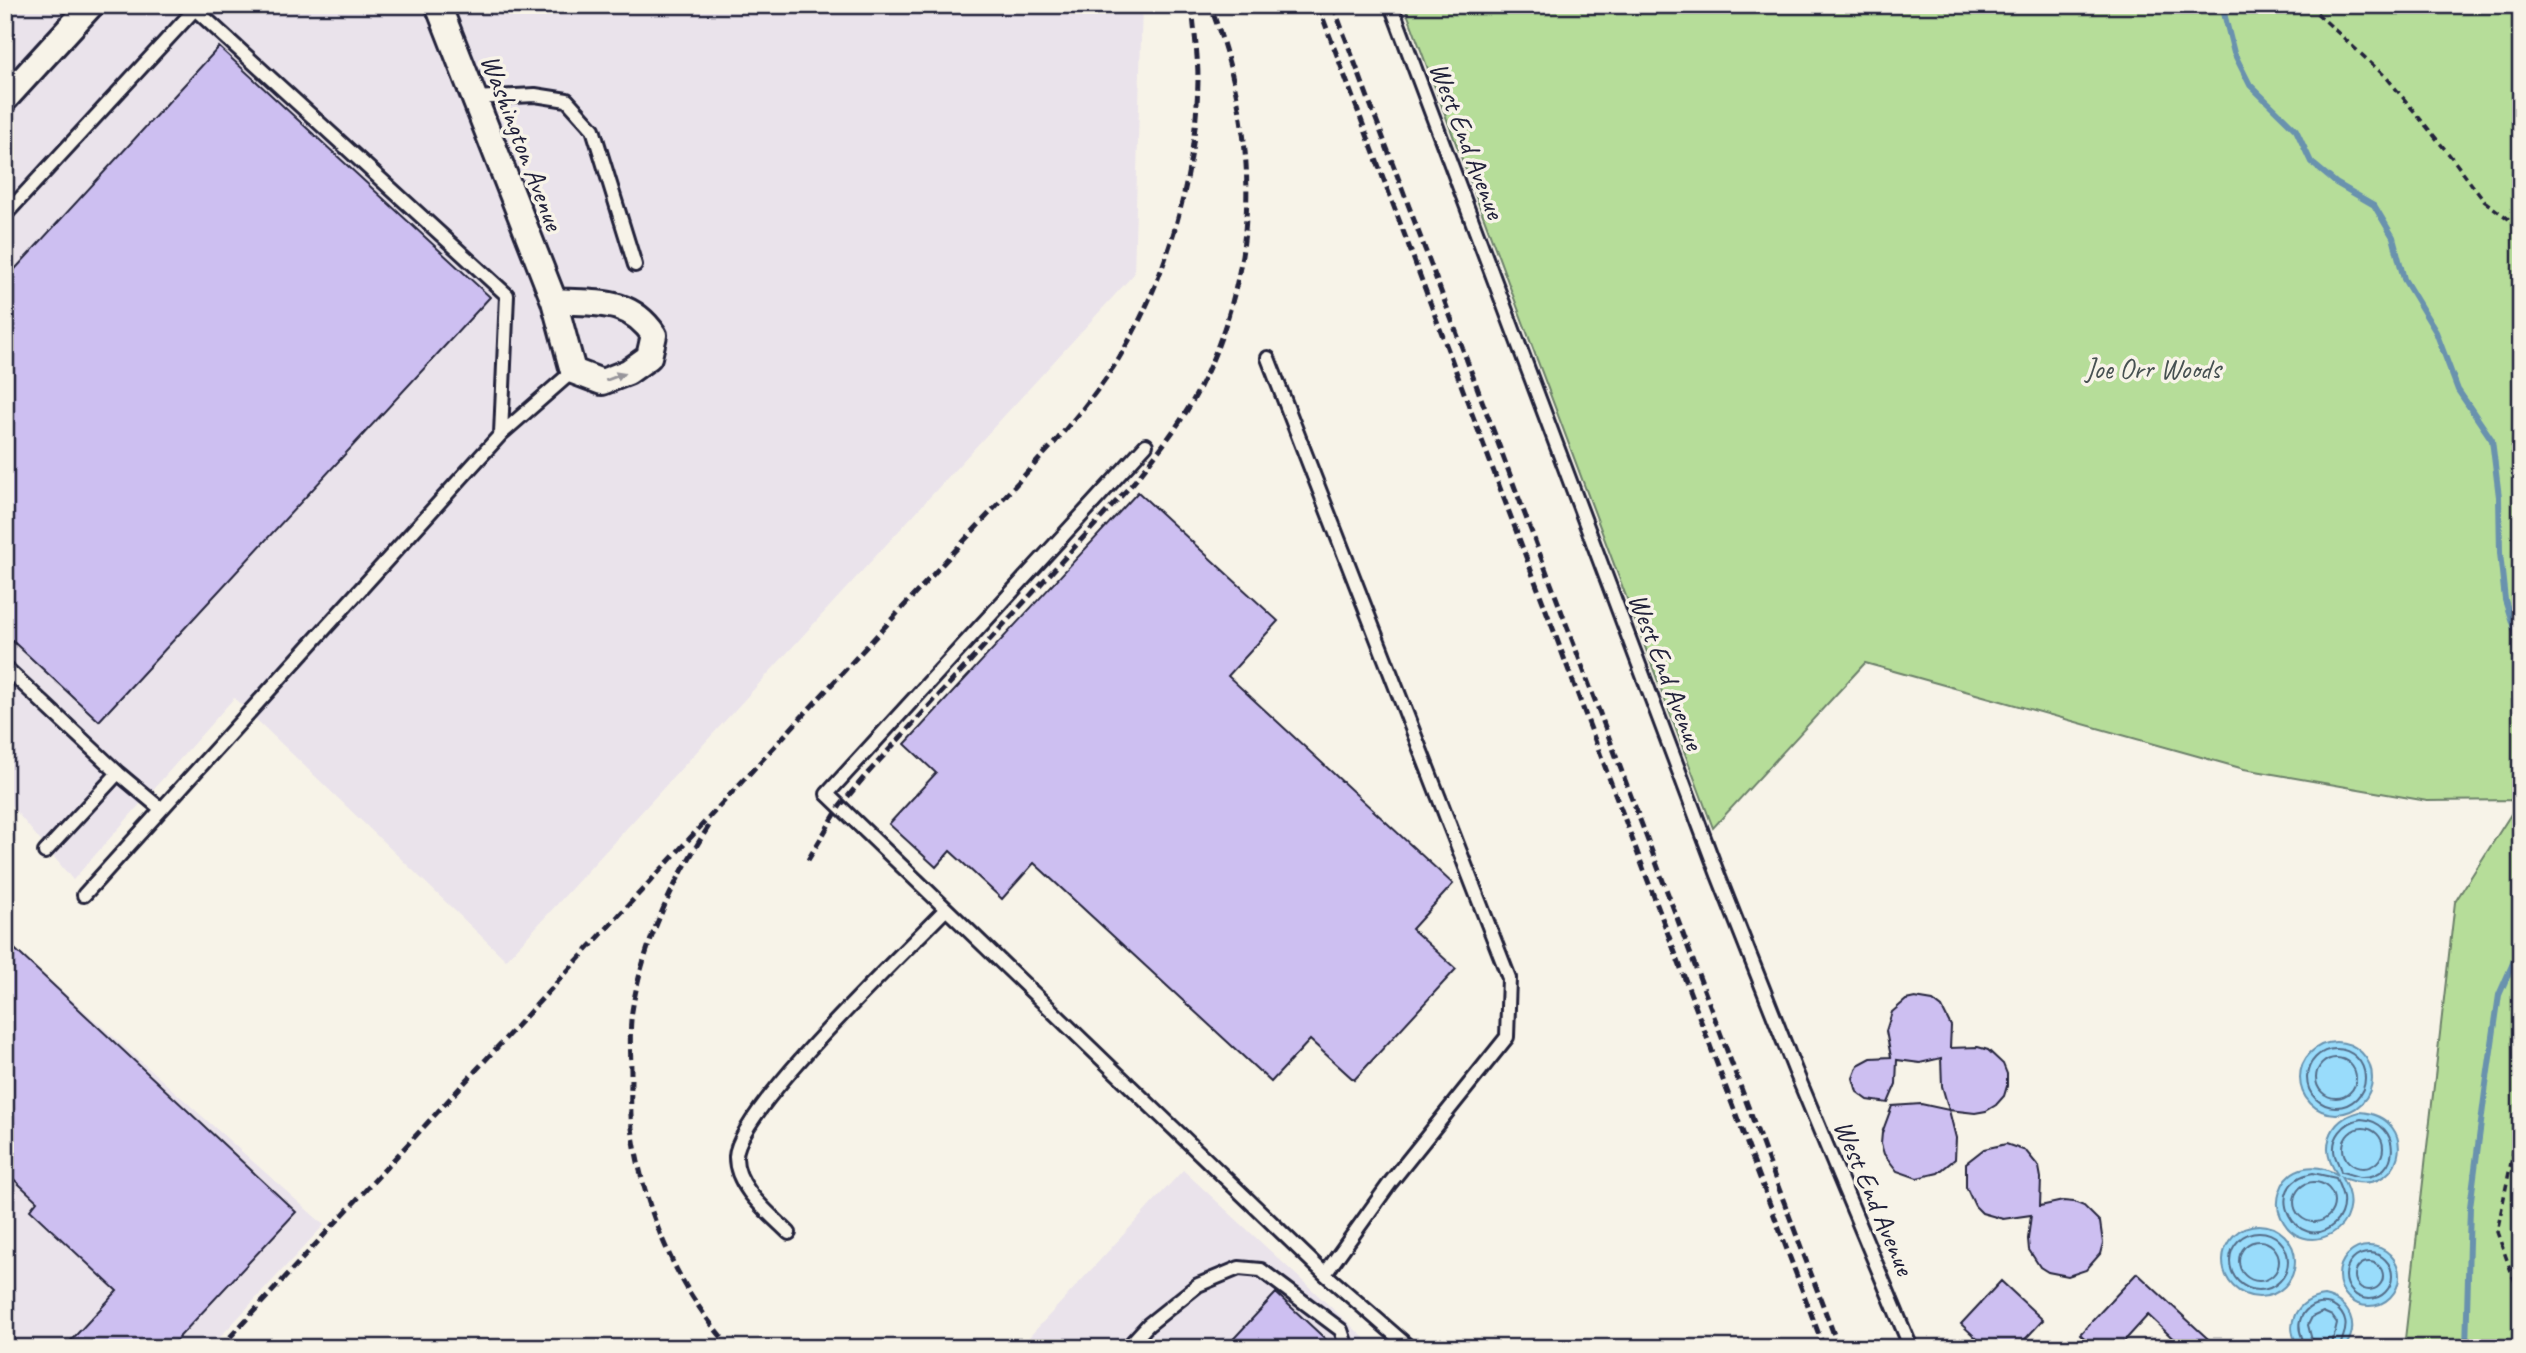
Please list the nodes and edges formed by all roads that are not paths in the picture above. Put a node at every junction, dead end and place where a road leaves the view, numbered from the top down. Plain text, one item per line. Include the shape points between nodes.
1 (91, 5) edge
2 (438, 5) edge
3 (1391, 5) edge
4 (192, 7) edge
5 (474, 98) junction
6 (5, 99) edge
7 (5, 215) edge
8 (635, 265) dead end
9 (554, 301) junction
10 (1268, 358) dead end
11 (573, 371) junction
12 (501, 434) junction
13 (1146, 445) dead end
14 (5, 667) edge
15 (118, 772) junction
16 (162, 809) junction
17 (46, 852) dead end
18 (84, 895) dead end
19 (946, 909) junction
20 (789, 1233) dead end
21 (1325, 1274) junction
22 (1127, 1348) edge
23 (1347, 1348) edge
24 (1410, 1348) edge
25 (1912, 1348) edge

1 - 6 street
2 - 5 street, Washington Avenue
3 - 25 lane, West End Avenue via 1718,875
4 - 7 lane
4 - 12 lane via 507,295
5 - 8 lane via 535,95 567,100 593,130
5 - 9 street, Washington Avenue
9 - 11 street, Washington Avenue
11 -> 9 street via 602,382 628,372 649,357 654,335 644,320 619,305
10 - 21 lane via 1509,978 1507,1037 1390,1183
11 - 12 lane
12 - 16 lane
13 - 19 lane via 827,794
14 - 15 lane
15 - 16 lane
15 - 17 lane
16 - 18 lane
19 - 20 lane via 805,1054 761,1106 742,1137 736,1155 739,1174 754,1198
19 - 21 lane
21 - 24 lane
22 - 23 lane via 1198,1285 1239,1268 1261,1270 1271,1277 1341,1330

